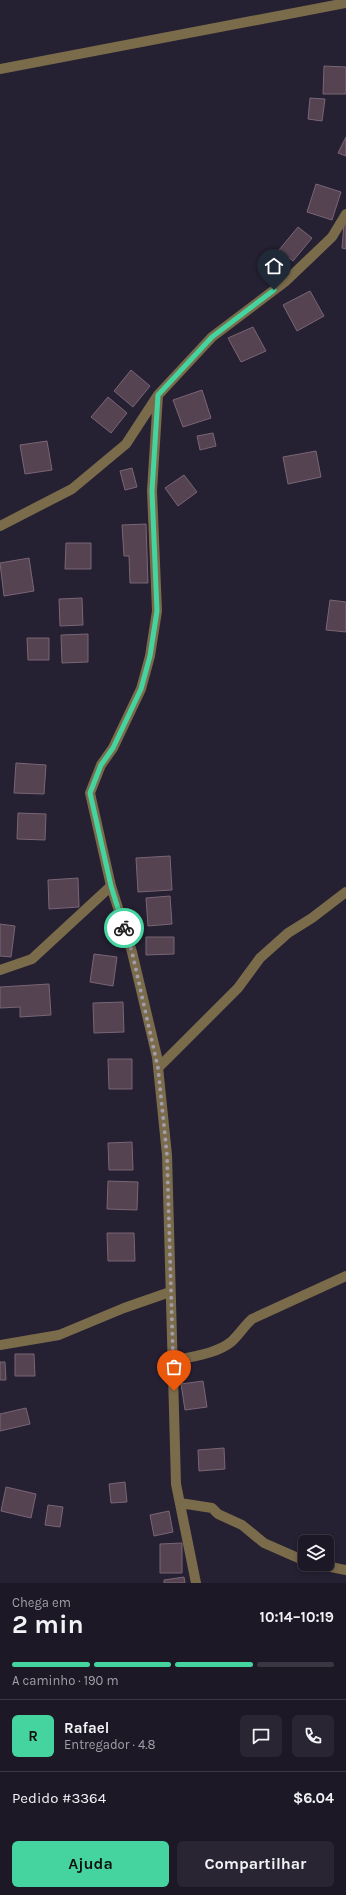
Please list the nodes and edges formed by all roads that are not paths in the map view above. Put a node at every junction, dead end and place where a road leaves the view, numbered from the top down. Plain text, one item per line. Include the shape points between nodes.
1 (346, 3) edge
2 (0, 69) edge
3 (346, 214) edge
4 (158, 395) junction
5 (0, 526) edge
6 (111, 886) junction
7 (346, 892) edge
8 (0, 970) edge
9 (158, 1068) junction
10 (346, 1276) edge
11 (170, 1292) junction
12 (0, 1345) edge
13 (173, 1361) junction
14 (180, 1503) junction
15 (298, 1558) edge
16 (334, 1568) edge
17 (346, 1570) edge
18 (196, 1583) edge

1 - 2 street
3 - 4 street via 332,237 321,248 286,281 212,337
4 - 5 street via 126,444 72,489
4 - 6 street via 152,491 157,611 150,656 141,689 113,748 101,765 90,793
6 - 8 street via 32,959
6 - 9 street via 132,952
7 - 9 street via 288,933 260,958 238,988
9 - 11 street via 167,1155
10 - 13 street via 252,1319 233,1341 220,1350
11 - 12 street via 124,1308 59,1336
11 - 13 street
13 - 14 street via 176,1484
14 - 15 street via 212,1508 218,1514 242,1525 264,1543
14 - 18 street
16 - 17 street

